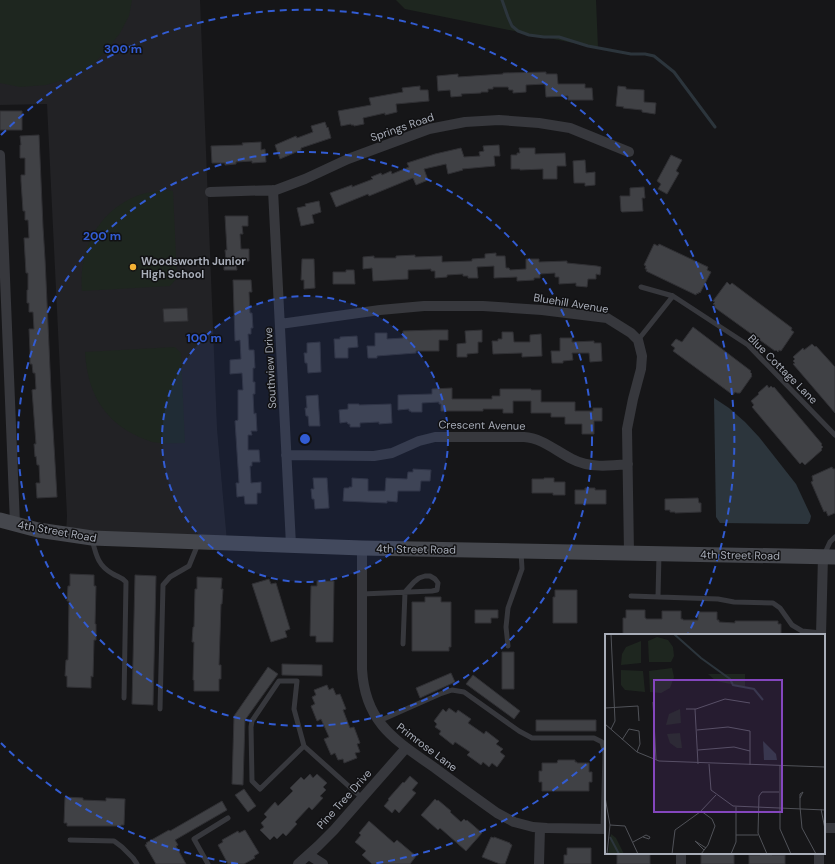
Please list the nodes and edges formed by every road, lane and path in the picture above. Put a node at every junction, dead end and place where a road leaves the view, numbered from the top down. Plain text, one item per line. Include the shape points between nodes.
1 (629, 152) dead end
2 (0, 155) edge
3 (273, 190) junction
4 (210, 192) dead end
5 (641, 287) dead end
6 (673, 296) junction
7 (280, 324) junction
8 (638, 340) junction
9 (835, 435) edge
10 (286, 455) junction
11 (628, 464) junction
12 (0, 520) edge
13 (15, 524) junction
14 (835, 536) edge
15 (92, 538) junction
16 (199, 542) junction
17 (291, 545) junction
18 (362, 548) junction
19 (521, 551) junction
20 (629, 553) junction
21 (659, 553) junction
22 (829, 556) edge
23 (405, 592) junction
24 (362, 594) junction
25 (631, 596) dead end
26 (658, 597) junction
27 (821, 634) edge
28 (404, 644) dead end
29 (508, 646) dead end
30 (124, 698) dead end
31 (160, 709) dead end
32 (378, 721) junction
33 (304, 746) junction
34 (406, 748) junction
35 (362, 798) junction
36 (228, 818) dead end
37 (540, 828) junction
38 (604, 829) edge
39 (70, 840) dead end
40 (309, 854) junction
41 (137, 864) edge
42 (208, 864) edge
43 (298, 864) edge
44 (323, 864) edge
45 (539, 864) edge

1 - 3 street, Springs Road via 570,128 539,122 465,122 429,129
2 - 13 street
3 - 4 street, Springs Road
3 - 7 street, Southview Drive
5 - 6 lane, Blue Cottage Lane
6 - 8 lane
6 - 9 lane, Blue Cottage Lane via 748,345
7 - 8 street, Bluehill Avenue via 409,307 498,306 607,318
7 - 10 street, Southview Drive
8 - 11 street via 642,356 641,369 627,429
10 - 11 street, Crescent Avenue via 374,456 392,453 435,437 524,437 540,441 583,463 603,466
10 - 17 street, Southview Drive
11 - 20 street
12 - 13 street, 4th Street Road
13 - 15 street, 4th Street Road
14 - 22 lane via 830,542
15 - 16 street, 4th Street Road
15 - 30 lane via 101,565 126,582
16 - 17 street, 4th Street Road
16 - 31 lane via 189,566 163,585
17 - 18 street, 4th Street Road
18 - 19 street, 4th Street Road
18 - 24 street, Primrose Lane
19 - 20 street, 4th Street Road
19 - 29 lane via 522,569 508,608
20 - 21 street, 4th Street Road
21 - 22 street, 4th Street Road
21 - 26 lane
22 - 27 street
23 - 23 lane via 436,590 438,583 430,576 425,576 419,578
23 - 24 lane
23 - 28 lane
24 - 32 street, Primrose Lane via 363,682 367,698
25 - 26 lane
26 - 27 lane via 773,604 780,608 792,625 802,631
32 - 34 street, Primrose Lane
32 - 38 lane via 452,690 464,692 519,732 532,738 594,738 602,742 605,753
33 - 33 lane via 294,709 296,681 279,681 252,721 252,781 260,789
33 - 35 lane
34 - 35 street, Pine Tree Drive
34 - 37 street, Primrose Lane via 503,816 520,824
35 - 40 street, Pine Tree Drive
36 - 42 lane via 194,839
37 - 38 street, Primrose Lane
37 - 45 street
39 - 41 lane via 114,842
40 - 43 street, Pine Tree Drive
40 - 44 street

